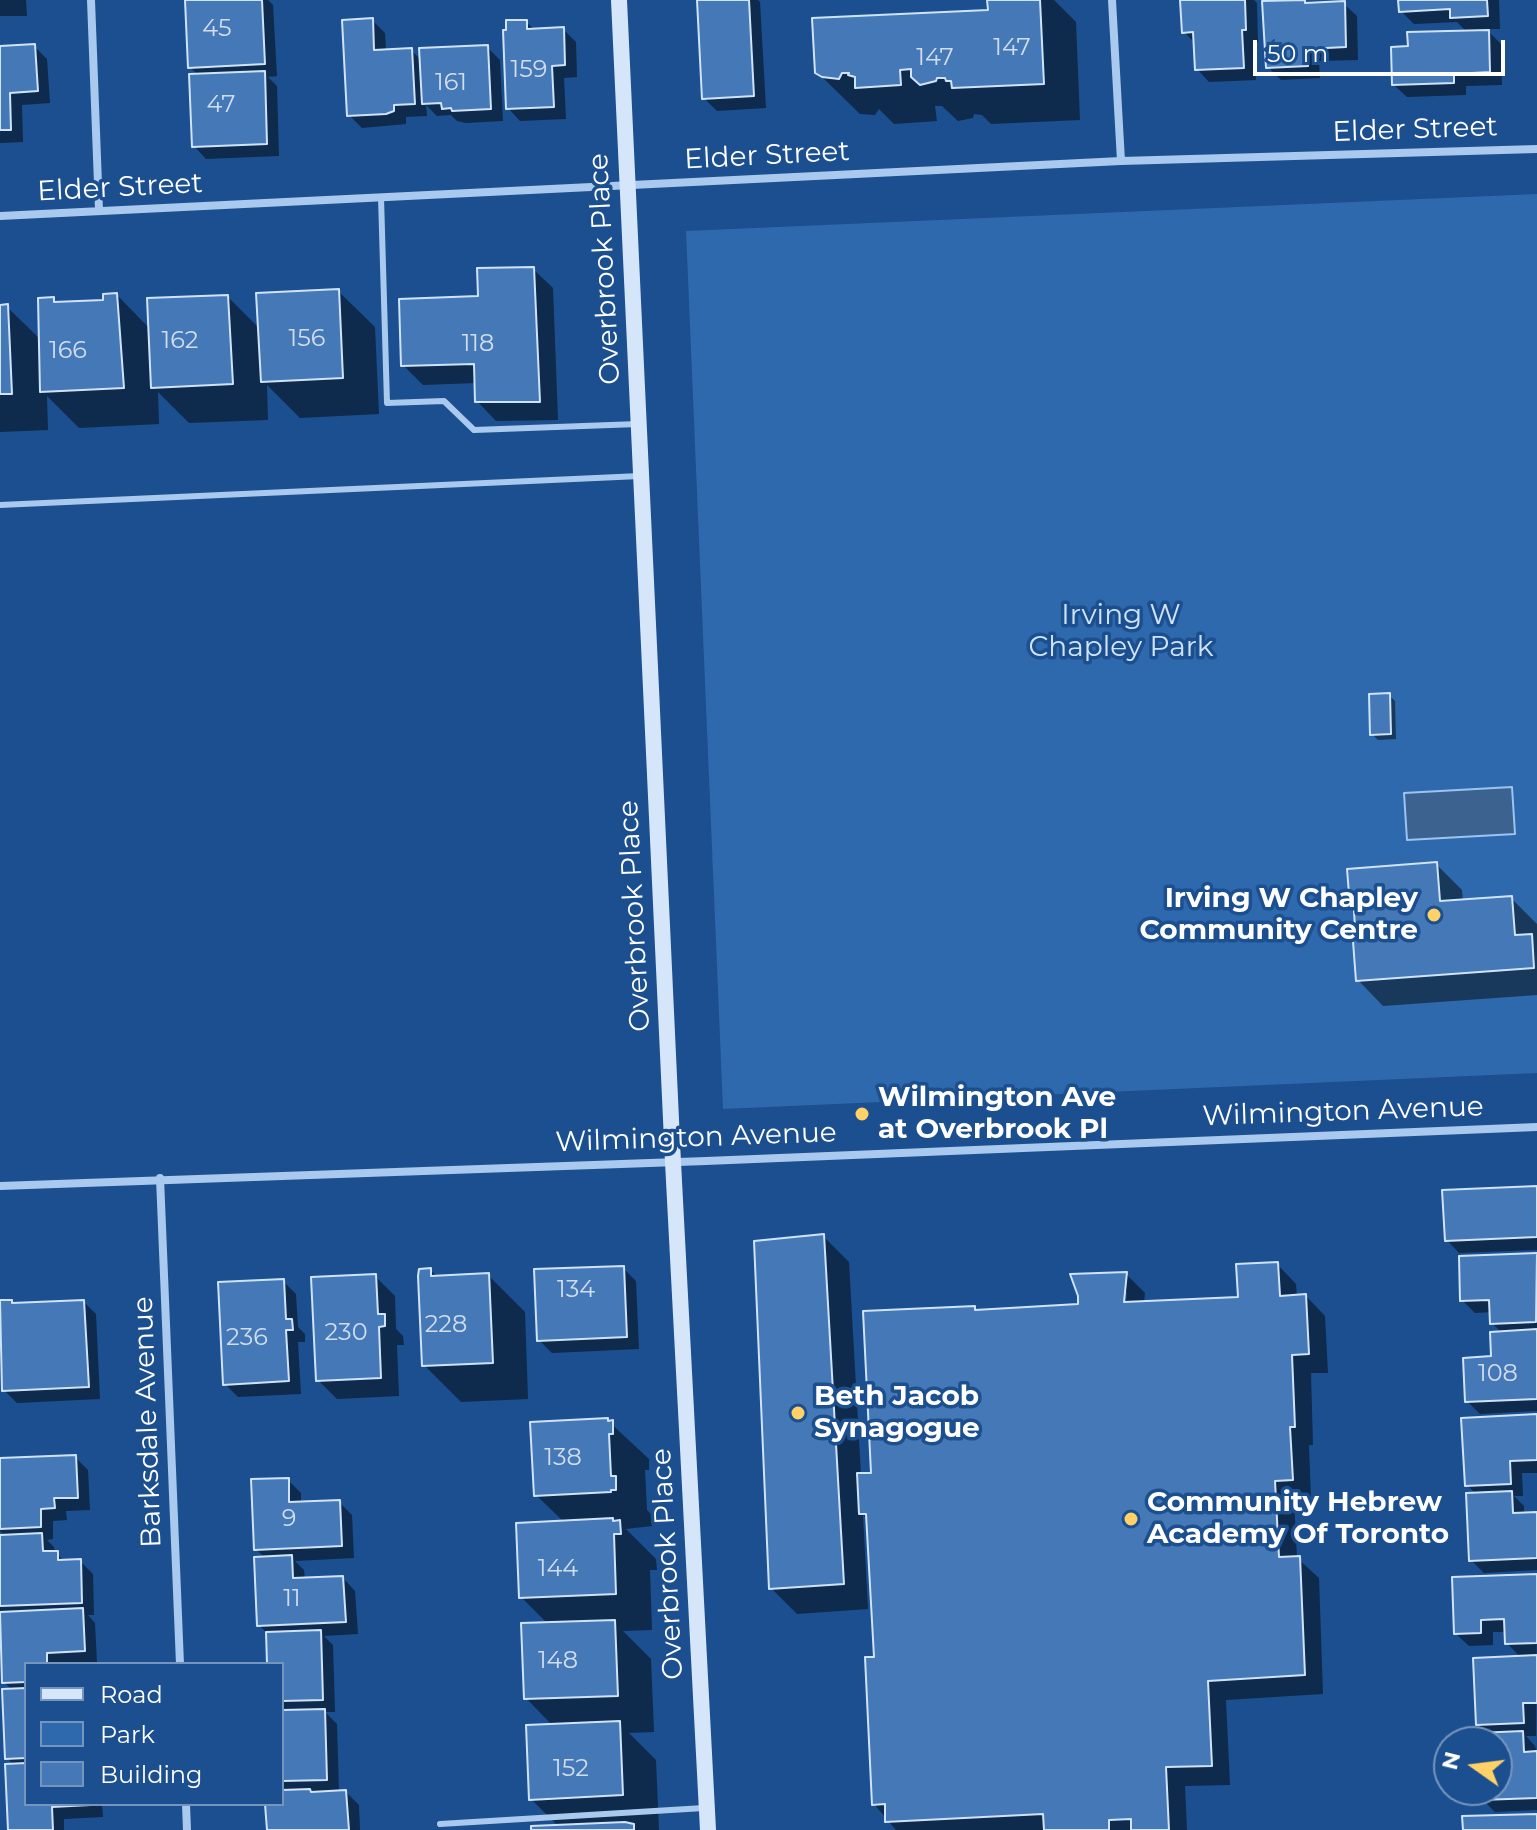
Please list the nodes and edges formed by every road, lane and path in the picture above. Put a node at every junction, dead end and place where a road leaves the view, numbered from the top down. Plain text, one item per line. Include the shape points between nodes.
1 (91, 0) edge
2 (619, 0) edge
3 (1112, 0) edge
4 (1537, 149) edge
5 (1121, 161) junction
6 (627, 185) junction
7 (381, 197) junction
8 (99, 210) junction
9 (0, 216) edge
10 (639, 424) junction
11 (641, 476) junction
12 (0, 505) edge
13 (1537, 1127) edge
14 (673, 1162) junction
15 (160, 1178) junction
16 (0, 1186) edge
17 (180, 1662) edge
18 (186, 1806) edge
19 (707, 1808) junction
20 (440, 1824) dead end
21 (187, 1830) edge
22 (708, 1830) edge

1 - 8 street
2 - 6 street, Overbrook Place
3 - 5 street
4 - 5 street, Elder Street
5 - 6 street, Elder Street
6 - 7 street, Elder Street
6 - 10 street, Overbrook Place
7 - 8 street, Elder Street
7 - 10 lane via 387,403 444,401 474,430
8 - 9 street, Elder Street
10 - 11 street, Overbrook Place
11 - 12 lane
11 - 14 street, Overbrook Place
13 - 14 street, Wilmington Avenue
14 - 15 street, Wilmington Avenue
14 - 19 street, Overbrook Place
15 - 16 street, Wilmington Avenue
15 - 17 street, Barksdale Avenue
18 - 21 street
19 - 20 lane
19 - 22 street, Overbrook Place

